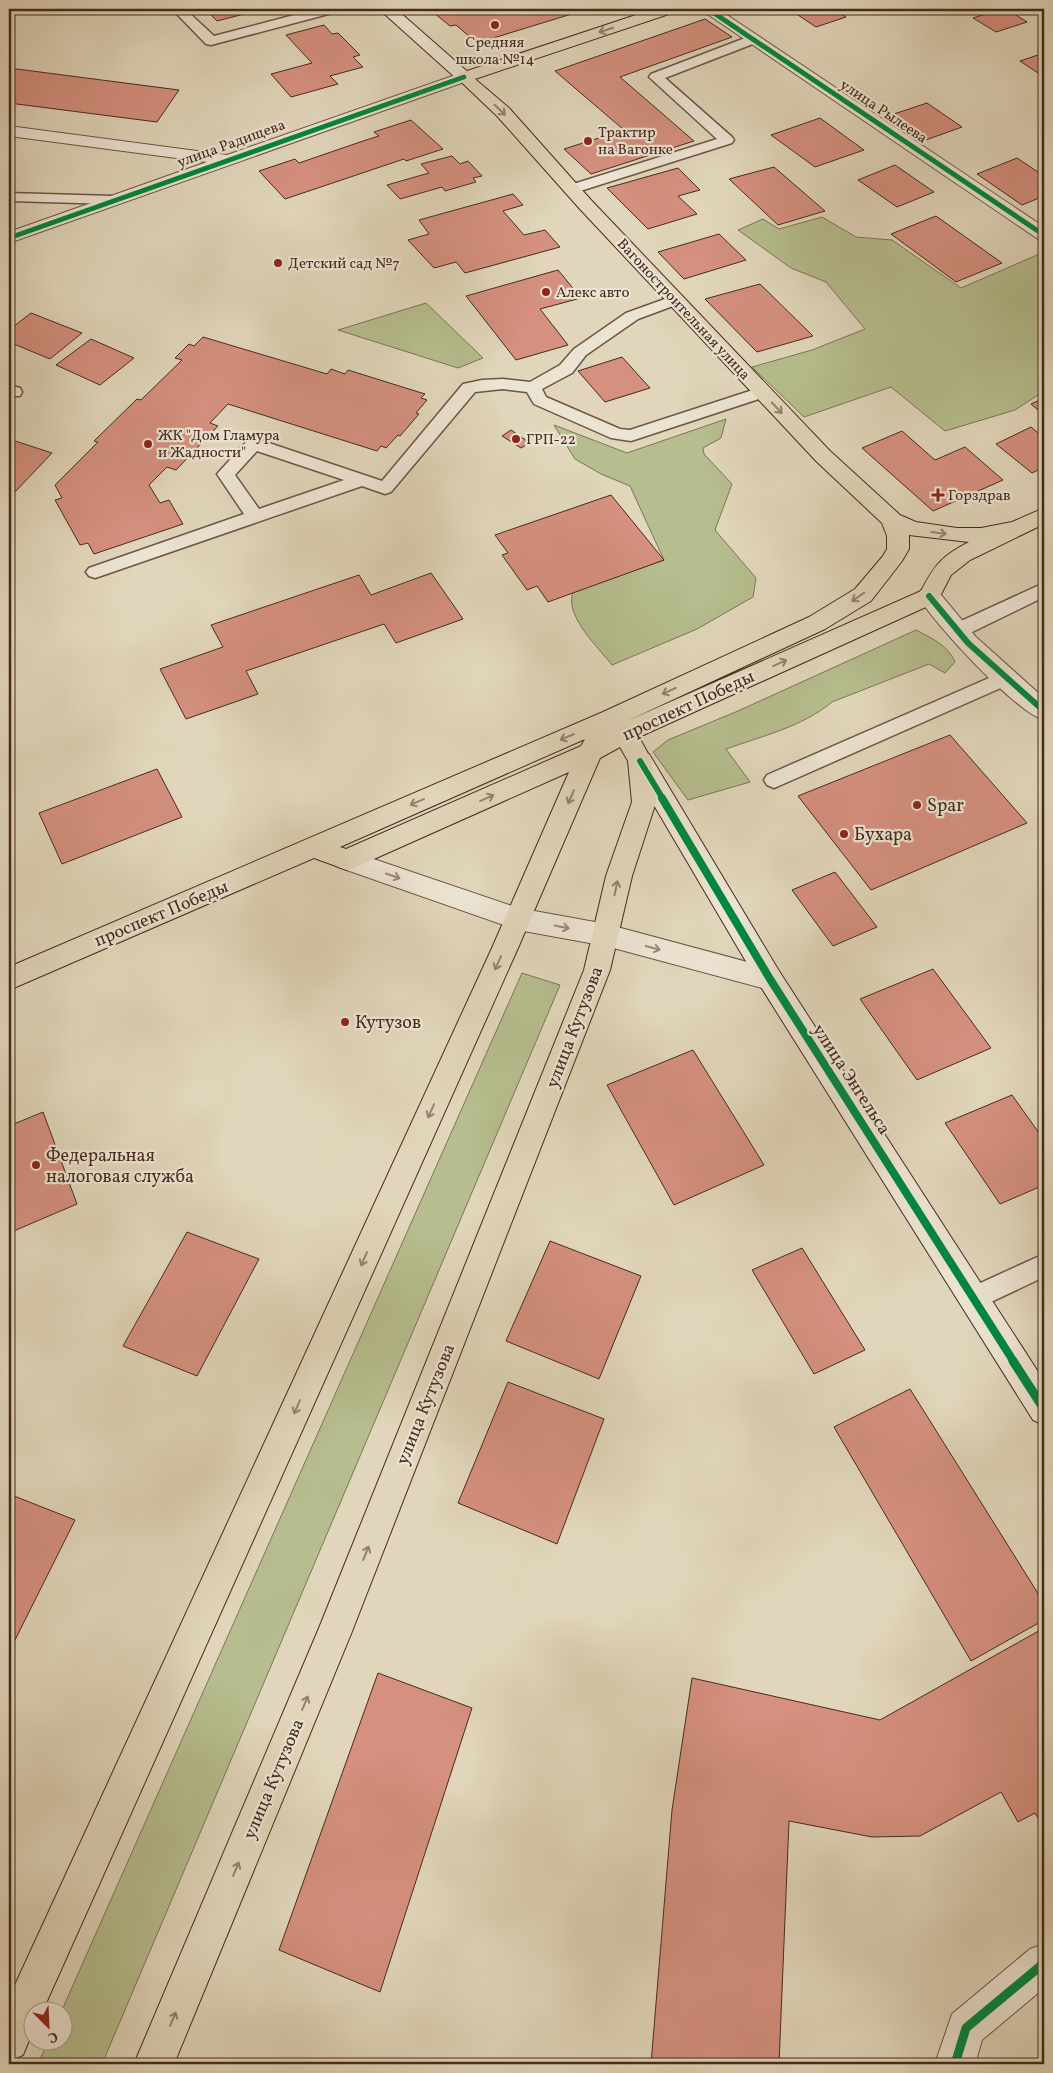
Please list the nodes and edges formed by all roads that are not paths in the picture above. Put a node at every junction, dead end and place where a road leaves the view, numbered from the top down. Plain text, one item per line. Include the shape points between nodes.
1 (178, 9) edge
2 (331, 9) edge
3 (387, 9) edge
4 (669, 9) edge
5 (708, 9) edge
6 (753, 39) junction
7 (464, 77) junction
8 (9, 131) edge
9 (226, 159) junction
10 (572, 189) junction
11 (9, 196) edge
12 (114, 200) junction
13 (1044, 235) edge
14 (9, 238) edge
15 (676, 300) junction
16 (533, 387) junction
17 (762, 392) junction
18 (362, 480) junction
19 (1044, 515) edge
20 (255, 517) junction
21 (892, 520) junction
22 (1017, 528) junction
23 (95, 572) dead end
24 (1044, 589) edge
25 (929, 596) junction
26 (957, 631) junction
27 (1005, 678) junction
28 (1044, 711) edge
29 (618, 726) junction
30 (590, 752) junction
31 (640, 761) junction
32 (774, 780) dead end
33 (314, 847) junction
34 (347, 860) junction
35 (518, 918) junction
36 (606, 935) junction
37 (9, 979) edge
38 (770, 979) junction
39 (1044, 1265) edge
40 (974, 1298) junction
41 (1044, 1409) edge
42 (1044, 1963) edge
43 (9, 2041) edge
44 (154, 2064) edge
45 (955, 2064) edge

1 - 2 lane via 211,41
3 - 7 street, Вагоностроительная улица
4 -> 7 main road, улица Радищева
5 - 6 street, улица Рылеева
6 - 10 lane via 656,77 727,140
6 - 13 street, улица Рылеева
7 - 9 street, улица Радищева
7 -> 10 main road, Вагоностроительная улица via 503,112
8 - 9 street
9 - 12 street, улица Радищева
10 - 15 main road, Вагоностроительная улица
11 - 12 lane
12 - 14 street, улица Радищева
15 - 16 lane via 632,316 580,352 566,369
15 - 17 main road, Вагоностроительная улица
16 - 17 lane via 540,400 617,434 631,436
16 - 18 lane via 503,384 469,388 385,488
17 -> 21 main road, Вагоностроительная улица via 823,456
18 - 20 lane
18 - 20 lane via 254,444 226,474
19 - 22 main road
20 - 23 lane
21 -> 22 main road, Вагоностроительная улица via 912,528 957,535 980,535
21 -> 29 main road, проспект Победы via 898,536 898,549 863,594 817,623
22 - 25 main road via 962,555 943,570
24 - 26 lane
25 - 26 street
29 -> 25 main road, проспект Победы
26 - 27 street
27 - 28 street
27 - 32 lane
29 - 30 main road, проспект Победы
29 - 31 main road, улица Кутузова
29 -> 33 main road, проспект Победы
34 -> 30 main road, проспект Победы
30 -> 35 main road
36 -> 31 main road, улица Кутузова via 618,876 644,802
31 - 38 street, улица Энгельса
33 - 34 main road
33 - 37 main road, проспект Победы
34 -> 35 street
35 -> 36 street
35 -> 43 main road
36 -> 38 street
44 -> 36 main road, улица Кутузова via 334,1634 597,970
38 - 40 street, улица Энгельса
39 - 40 lane
40 - 41 street, улица Энгельса
42 - 45 street via 966,2028

